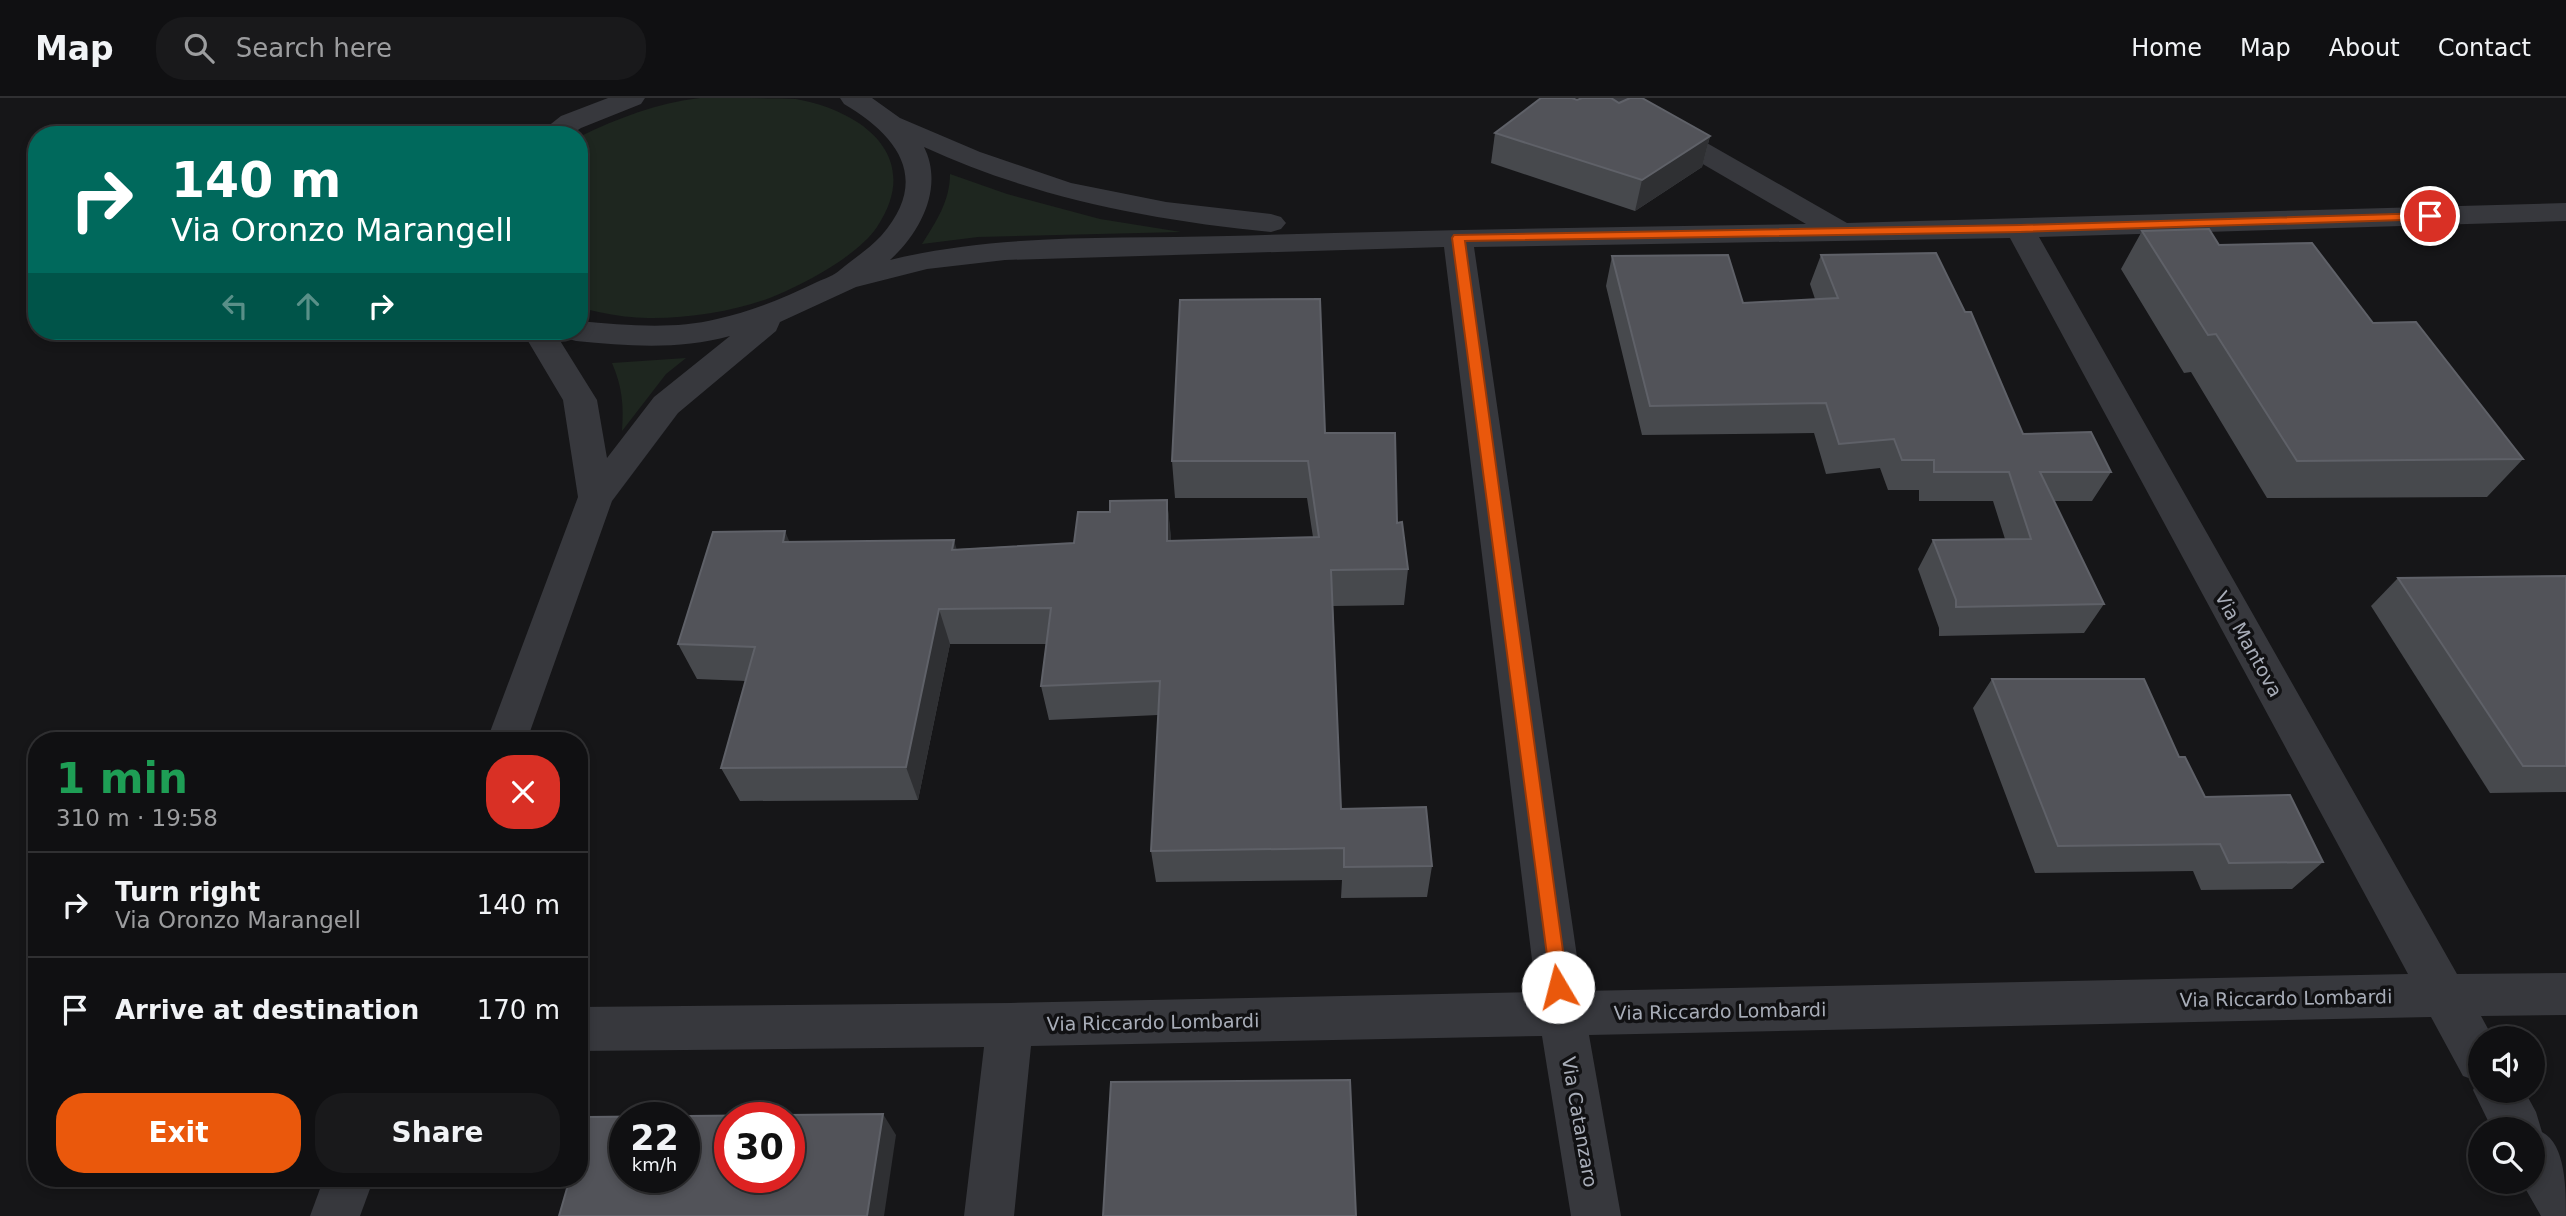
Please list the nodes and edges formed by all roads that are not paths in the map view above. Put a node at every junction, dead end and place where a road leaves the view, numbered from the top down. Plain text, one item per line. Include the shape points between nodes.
1 (632, 98) edge
2 (853, 98) edge
3 (1615, 98) edge
4 (897, 125) junction
5 (565, 126) edge
6 (2566, 212) edge
7 (2020, 229) junction
8 (1840, 231) junction
9 (1458, 238) junction
10 (846, 280) junction
11 (780, 312) junction
12 (588, 332) edge
13 (543, 340) edge
14 (596, 497) junction
15 (510, 732) edge
16 (2443, 995) junction
17 (2566, 995) edge
18 (1562, 1014) junction
19 (1010, 1025) junction
20 (588, 1029) edge
21 (2468, 1039) edge
22 (2545, 1175) edge
23 (346, 1187) edge
24 (2566, 1212) edge
25 (335, 1216) edge
26 (989, 1216) edge
27 (1596, 1216) edge

1 - 5 street
2 - 4 street
3 - 8 street
4 - 9 street via 996,169 1099,199 1225,219
4 - 10 street via 918,159 917,199 893,241
6 - 7 street
7 - 8 street
7 - 16 street, Via Mantova
8 - 9 street
9 - 10 street via 1005,251 927,260
9 - 18 street, Via Catanzaro
10 - 11 street
11 - 12 street via 713,330 646,337
11 - 14 street via 666,405
13 - 14 street via 579,400
14 - 15 street
16 - 17 street, Via Riccardo Lombardi
16 - 18 street, Via Riccardo Lombardi
16 - 21 street, Via Mantova
18 - 19 street, Via Riccardo Lombardi
18 - 27 street, Via Catanzaro
19 - 20 street, Via Riccardo Lombardi
19 - 26 street
22 - 24 street
23 - 25 street

